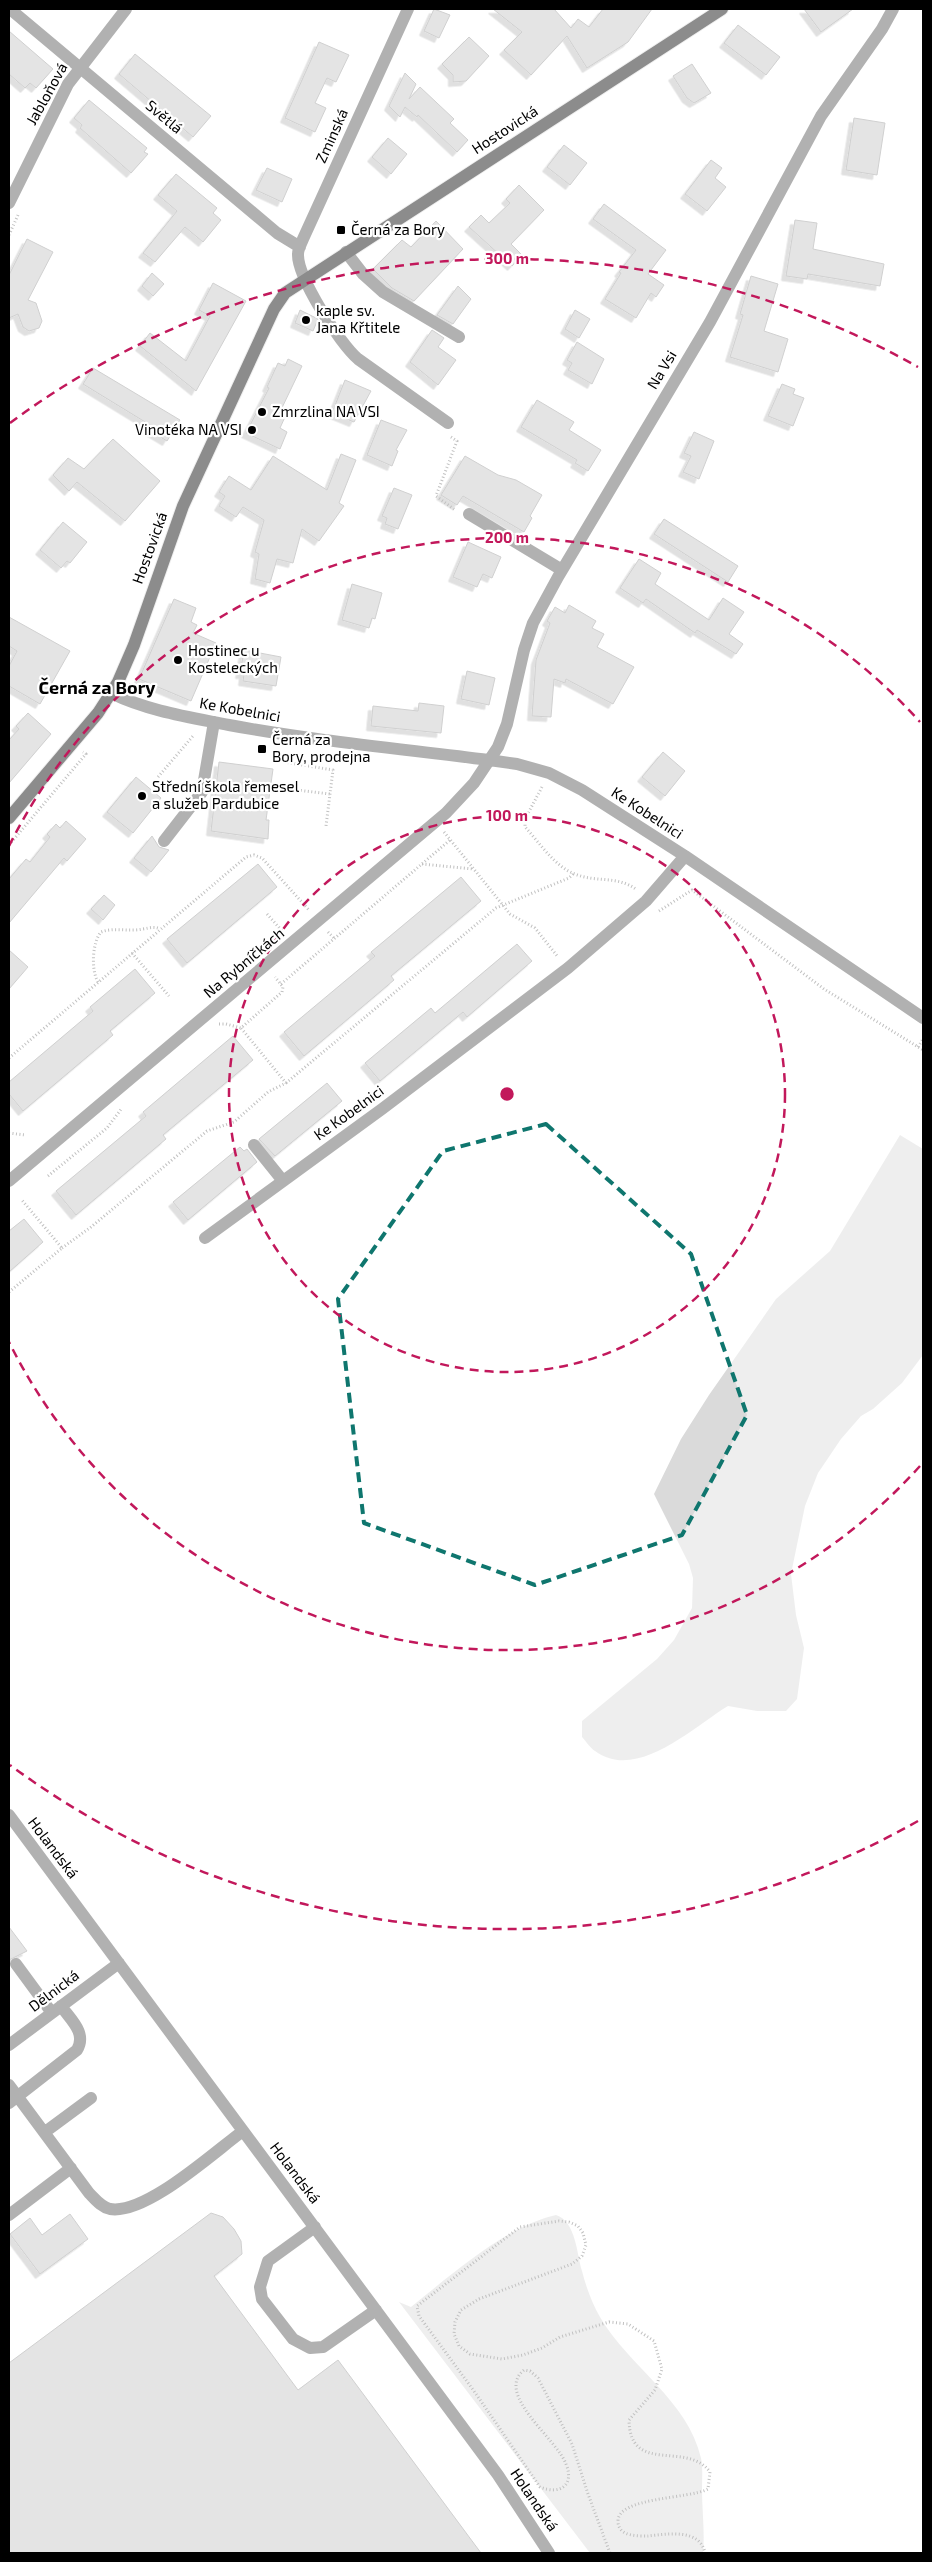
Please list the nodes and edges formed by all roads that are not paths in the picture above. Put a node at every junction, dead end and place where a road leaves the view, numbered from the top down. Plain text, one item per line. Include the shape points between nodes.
1 (10, 9) edge
2 (126, 9) edge
3 (408, 9) edge
4 (722, 9) edge
5 (891, 13) edge
6 (80, 67) junction
7 (9, 203) edge
8 (300, 247) junction
9 (346, 252) junction
10 (305, 278) junction
11 (459, 336) dead end
12 (448, 423) dead end
13 (469, 514) road end
14 (562, 570) junction
15 (111, 693) junction
16 (214, 722) junction
17 (490, 760) junction
18 (9, 818) edge
19 (164, 841) dead end
20 (685, 856) junction
21 (923, 1018) edge
22 (254, 1145) dead end
23 (9, 1181) edge
24 (283, 1181) junction
25 (205, 1238) dead end
26 (9, 1815) edge
27 (119, 1963) junction
28 (16, 1964) dead end
29 (57, 2010) junction
30 (9, 2045) edge
31 (9, 2085) edge
32 (91, 2098) dead end
33 (13, 2099) edge
34 (243, 2131) junction
35 (45, 2132) junction
36 (71, 2168) junction
37 (9, 2215) edge
38 (315, 2227) junction
39 (376, 2310) junction
40 (550, 2553) edge

1 - 6 street, Světlá
2 - 6 street, Jabloňová
3 - 8 street, Zminská
4 - 9 main road, Hostovická
5 - 14 street, Na Vsi via 821,116 710,322
6 - 7 street, Jabloňová via 64,92
6 - 8 street, Světlá via 277,233
8 - 10 street via 300,264
9 - 10 main road, Hostovická
9 - 11 street via 382,292
10 - 12 street via 334,331 352,354
10 - 15 main road, Hostovická via 285,293 274,308 183,506 134,644
13 - 14 street
14 - 17 street, Na Vsi via 533,624 507,724
15 - 16 street, Ke Kobelnici via 138,705
15 - 18 main road, Hostovická
16 - 17 street, Ke Kobelnici via 275,733
16 - 19 street via 202,792
17 - 20 street, Ke Kobelnici via 548,773 582,790
17 - 23 street, Na Rybníčkách via 458,802 436,822
20 - 21 street
20 - 24 street, Ke Kobelnici via 646,901 568,968
22 - 24 street
24 - 25 street, Ke Kobelnici
26 - 27 street, Holandská
27 - 29 street, Dělnická
27 - 34 street, Holandská
28 - 29 street
29 - 30 street, Dělnická
29 - 33 street via 79,2031 80,2046 74,2054
31 - 33 street
32 - 35 street
33 - 35 street
34 - 36 street via 152,2198 125,2209 100,2204
34 - 38 street, Holandská
35 - 36 street
36 - 37 street
38 - 39 street, Holandská
38 - 39 street via 268,2261 260,2287 262,2298 292,2339 310,2348 323,2347
39 - 40 street, Holandská via 498,2475

